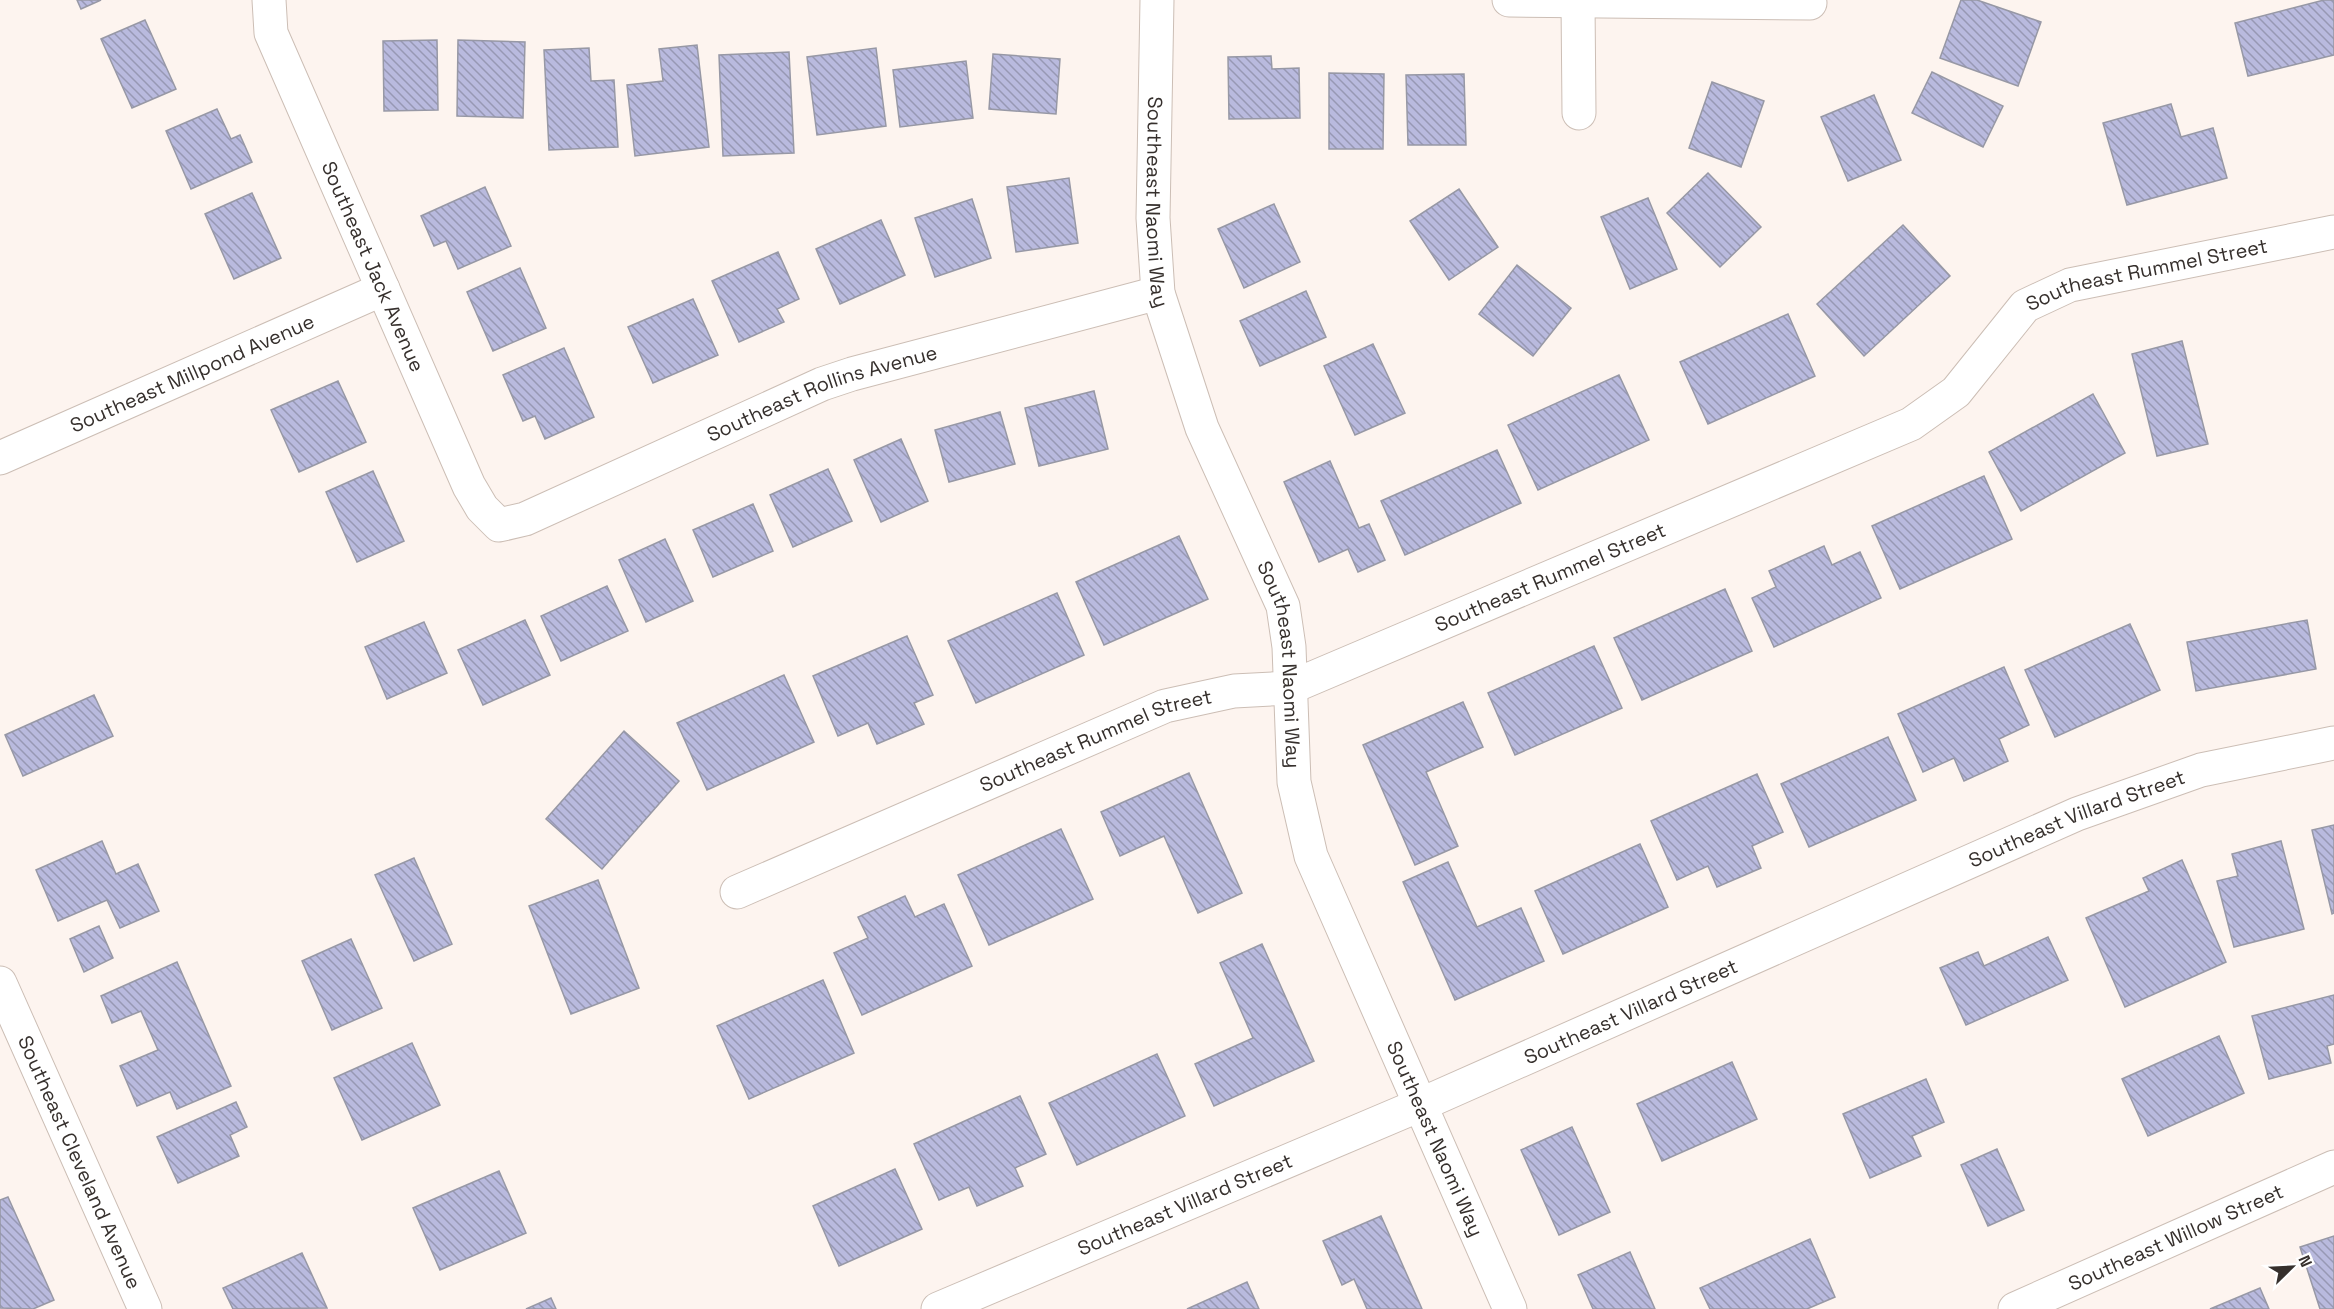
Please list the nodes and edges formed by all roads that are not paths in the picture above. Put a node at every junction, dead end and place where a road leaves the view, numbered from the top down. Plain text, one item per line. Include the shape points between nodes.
1 (270, 0) edge
2 (1157, 0) edge
3 (1509, 0) edge
4 (1578, 2) junction
5 (1810, 3) dead end
6 (1579, 113) dead end
7 (2334, 232) edge
8 (383, 289) junction
9 (1158, 292) junction
10 (0, 459) edge
11 (499, 525) joint
12 (1289, 688) junction
13 (2334, 743) edge
14 (737, 892) dead end
15 (0, 983) edge
16 (1422, 1104) junction
17 (2334, 1167) edge
18 (145, 1309) edge
19 (938, 1309) edge
20 (1510, 1309) edge
21 (2015, 1309) edge

1 - 8 street, Southeast Jack Avenue via 271,33
2 - 9 street, Southeast Naomi Way via 1153,218
3 - 4 street
4 - 5 street
4 - 6 street
7 - 12 street, Southeast Rummel Street via 2070,285 2025,306 1956,392 1911,424
8 - 10 street, Southeast Millpond Avenue
8 - 11 street, Southeast Jack Avenue via 469,486 482,508
9 - 11 street, Southeast Rollins Avenue via 822,384 536,514
9 - 12 street, Southeast Naomi Way via 1202,428 1283,606
12 - 14 street, Southeast Rummel Street via 1234,691 1165,706
12 - 16 street, Southeast Naomi Way via 1294,782 1311,856
13 - 16 street, Southeast Villard Street via 2201,770 2077,814
15 - 18 street, Southeast Cleveland Avenue
16 - 19 street, Southeast Villard Street
16 - 20 street, Southeast Naomi Way
17 - 21 street, Southeast Willow Street

